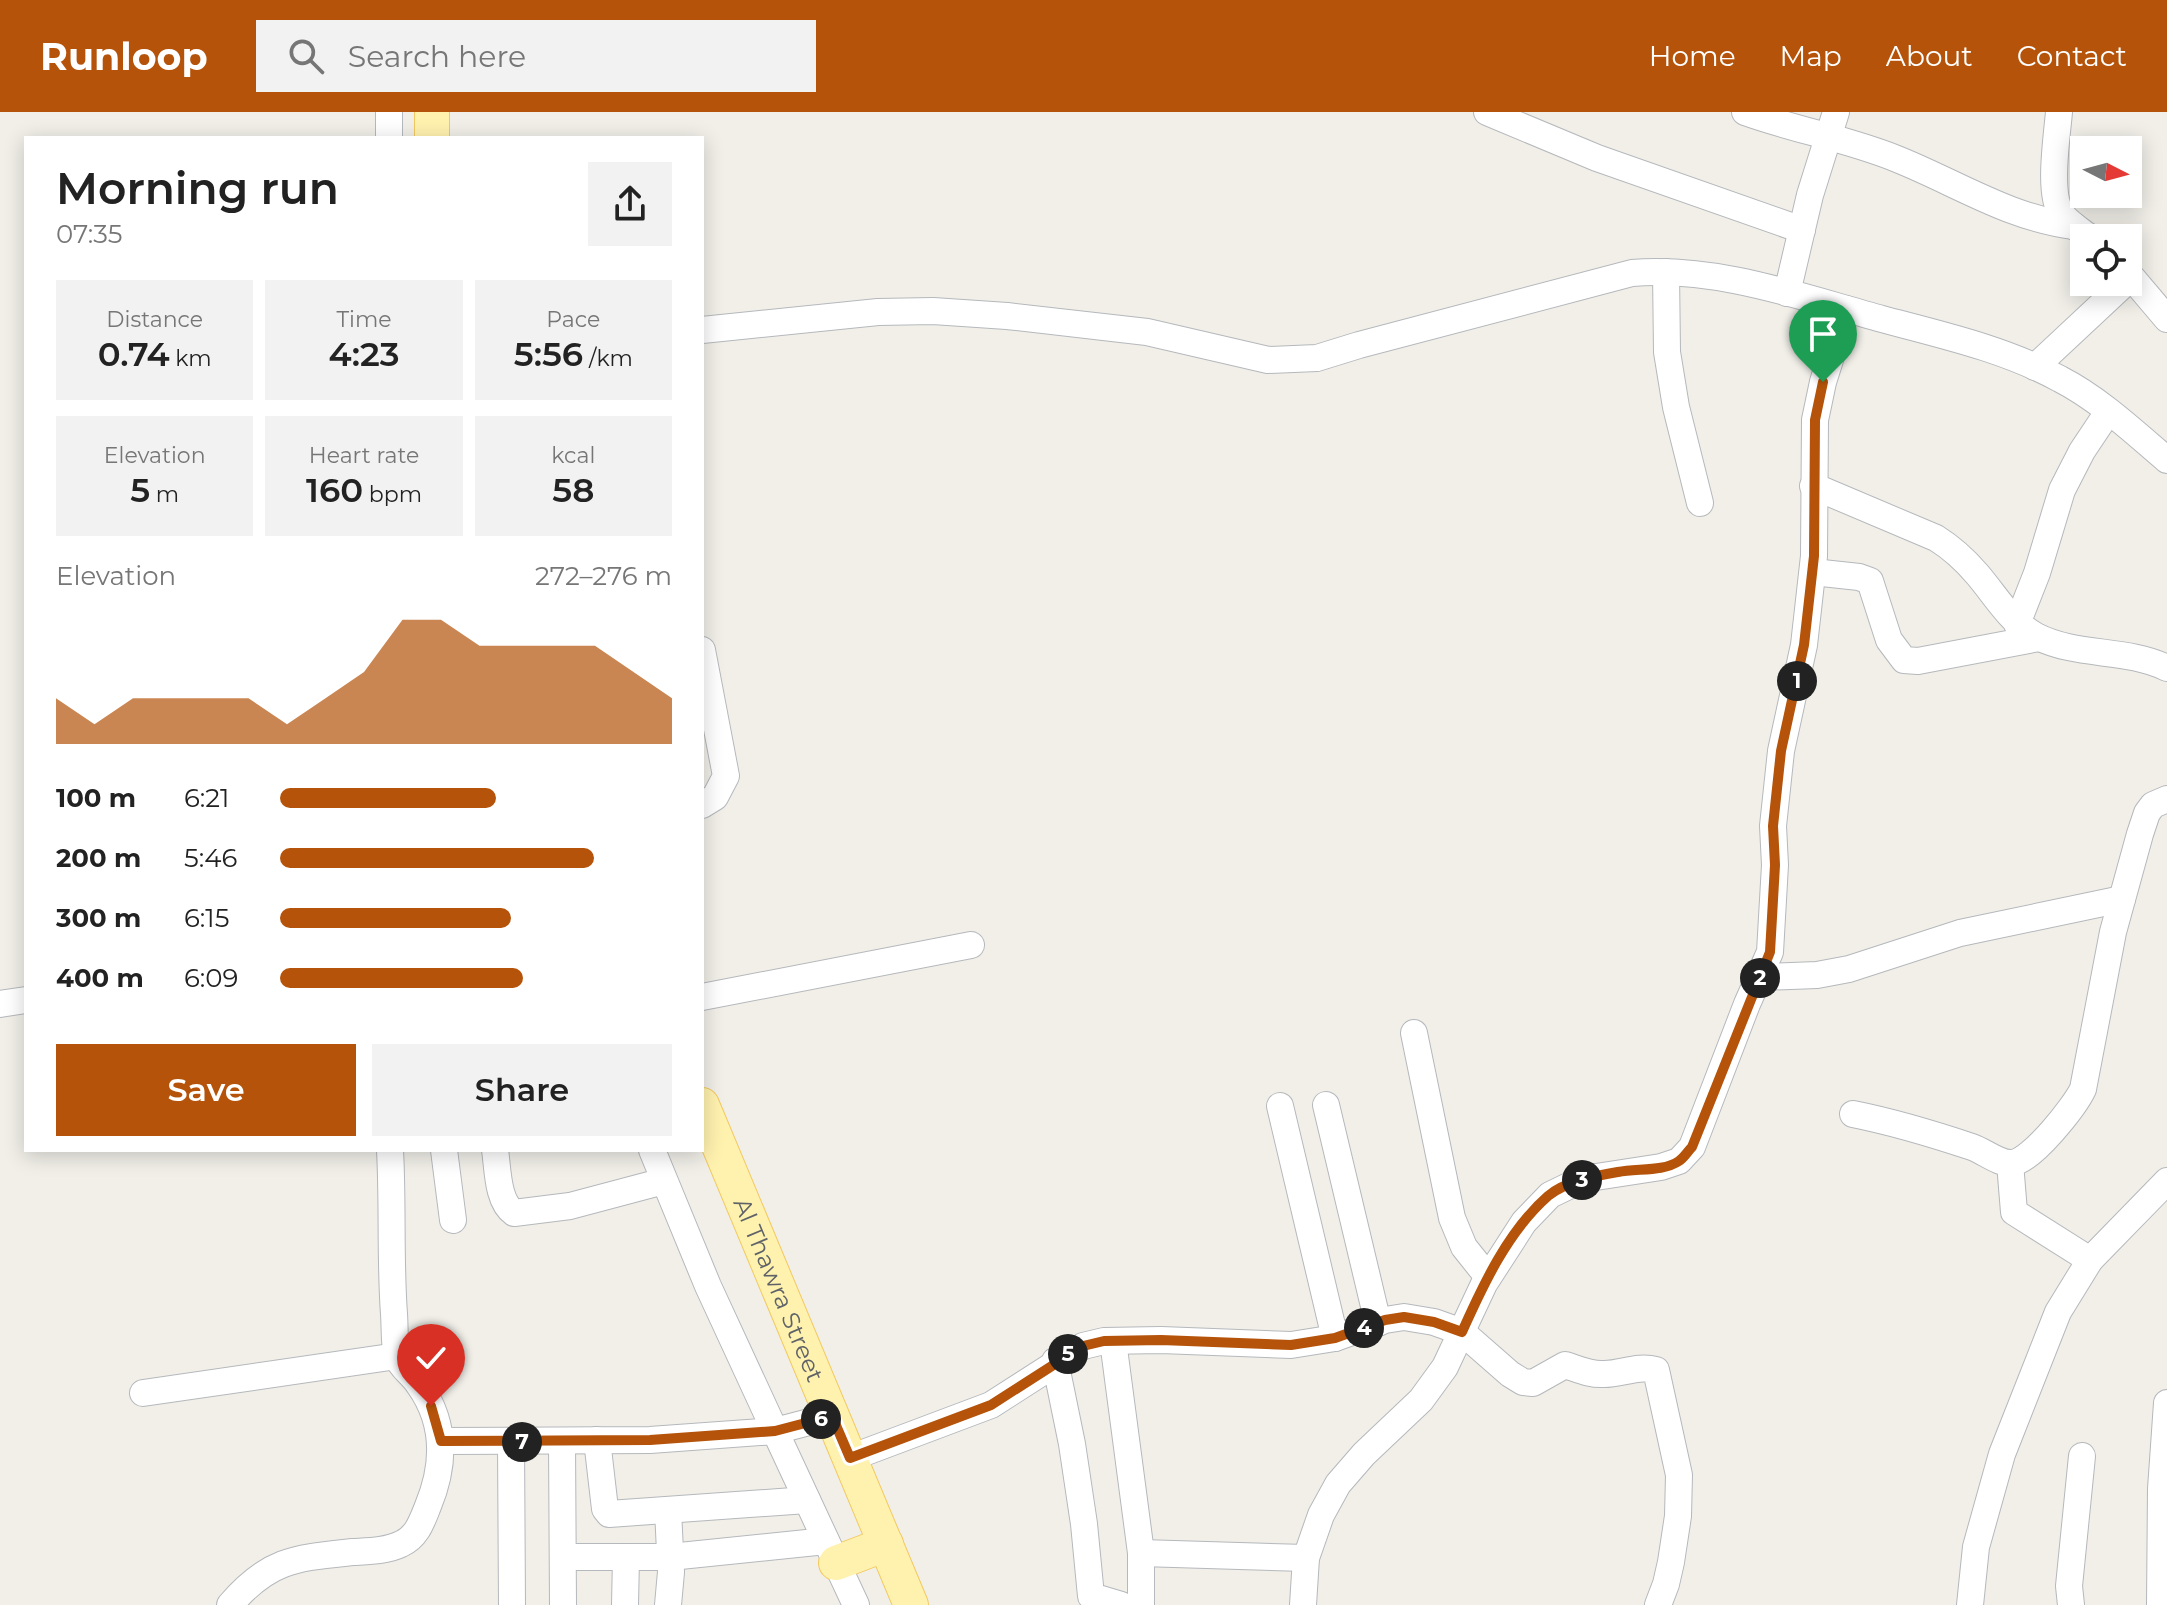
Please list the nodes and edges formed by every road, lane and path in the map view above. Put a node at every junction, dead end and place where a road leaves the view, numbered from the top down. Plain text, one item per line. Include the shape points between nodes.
1 (389, 112) edge
2 (432, 112) edge
3 (1745, 112) edge
4 (2059, 112) edge
5 (1497, 114) edge
6 (1832, 124) edge
7 (389, 136) edge
8 (432, 136) edge
9 (2073, 224) edge
10 (2070, 229) edge
11 (1802, 230) junction
12 (1666, 272) junction
13 (2142, 292) edge
14 (1787, 293) junction
15 (2110, 296) edge
16 (1846, 309) junction
17 (2167, 319) edge
18 (704, 330) edge
19 (2035, 367) junction
20 (2108, 412) junction
21 (2167, 460) edge
22 (1813, 486) junction
23 (1700, 503) dead end
24 (1813, 572) junction
25 (2028, 631) junction
26 (704, 660) edge
27 (2167, 668) edge
28 (2167, 799) edge
29 (704, 804) edge
30 (2122, 899) junction
31 (971, 945) dead end
32 (1761, 977) junction
33 (704, 997) edge
34 (24, 1000) edge
35 (0, 1004) edge
36 (1414, 1033) dead end
37 (1326, 1105) dead end
38 (1280, 1106) dead end
39 (704, 1110) edge
40 (1853, 1114) dead end
41 (390, 1152) edge
42 (444, 1152) edge
43 (495, 1152) edge
44 (653, 1152) edge
45 (2010, 1163) junction
46 (664, 1181) junction
47 (2167, 1181) edge
48 (453, 1220) dead end
49 (2090, 1260) junction
50 (1488, 1277) junction
51 (1378, 1323) junction
52 (1462, 1332) junction
53 (1335, 1338) junction
54 (1113, 1341) junction
55 (397, 1356) junction
56 (1055, 1361) junction
57 (143, 1393) dead end
58 (2167, 1403) edge
59 (832, 1416) junction
60 (775, 1431) junction
61 (597, 1440) junction
62 (441, 1441) junction
63 (562, 1441) junction
64 (511, 1442) junction
65 (2082, 1456) dead end
66 (850, 1458) junction
67 (807, 1500) junction
68 (668, 1510) junction
69 (886, 1544) junction
70 (831, 1552) junction
71 (1141, 1553) junction
72 (564, 1557) junction
73 (626, 1557) junction
74 (670, 1557) junction
75 (1306, 1558) junction
76 (230, 1605) edge
77 (512, 1605) edge
78 (563, 1605) edge
79 (625, 1605) edge
80 (668, 1605) edge
81 (856, 1605) edge
82 (911, 1605) edge
83 (1121, 1605) edge
84 (1141, 1605) edge
85 (1303, 1605) edge
86 (1658, 1605) edge
87 (1970, 1605) edge
88 (2071, 1605) edge
89 (2160, 1605) edge

1 - 7 street
2 - 8 main road
3 - 6 street
4 - 9 street via 2056,196
5 - 11 street via 1597,158
6 - 10 street via 1996,205
6 - 11 street
11 - 14 street
12 - 14 street
12 - 18 street via 1632,273 1294,361 1268,360 1147,332 933,311
12 - 23 street via 1667,352
13 - 17 street
14 - 16 street
15 - 19 street
16 - 19 street via 1997,350
16 - 22 street via 1815,420
19 - 20 street
20 - 21 street
20 - 25 street via 2062,490 2037,573
22 - 24 street
22 - 25 street via 1944,543
24 - 25 street via 1870,581 1889,640 1904,660 1918,661
24 - 32 street via 1781,751 1773,826 1773,932
25 - 27 street via 2068,647
26 - 29 street via 726,776 715,797
28 - 30 street via 2147,813
30 - 32 street via 1960,933 1849,969
30 - 45 street via 2083,1089 2052,1131 2023,1159
31 - 33 street
32 - 50 street via 1692,1147 1679,1161 1583,1179 1550,1195 1524,1222
34 - 35 street
36 - 50 street via 1452,1218 1464,1247
37 - 51 street
38 - 53 street
39 - 59 main road, Al Thawra Street
40 - 45 street via 1929,1133
41 - 55 street
42 - 48 street
43 - 46 street via 502,1195 514,1213 570,1206
44 - 46 street
45 - 49 street via 2014,1212
46 - 60 street
47 - 49 street
49 - 87 street via 2058,1312 2002,1454 1976,1547
50 - 52 street
51 - 52 street via 1404,1317
51 - 53 street
52 - 75 street via 1421,1400 1338,1484
52 - 86 street via 1523,1382 1533,1383 1565,1365 1606,1375 1645,1367 1656,1370 1679,1475 1676,1531
53 - 54 street via 1291,1345
54 - 56 street via 1083,1346
54 - 71 street
55 - 57 street
55 - 62 street via 421,1388
56 - 66 street via 991,1405
56 - 83 street via 1072,1444 1091,1596
58 - 89 street
59 - 60 street
59 - 66 main road, Al Thawra Street
60 - 61 street
60 - 67 street
61 - 63 street
61 - 68 street via 607,1513
62 - 64 street
62 - 76 street via 433,1494 417,1532 404,1543 274,1566
63 - 64 street
63 - 72 street
64 - 77 street
65 - 88 street
66 - 69 main road, Al Thawra Street
67 - 68 street
67 - 70 street
68 - 74 street
69 - 70 main road
69 - 82 main road, Al Thawra Street
70 - 74 street
70 - 81 street
71 - 75 street
71 - 84 street
72 - 73 street
72 - 78 street
73 - 74 street
73 - 79 street
74 - 80 street
75 - 85 street

